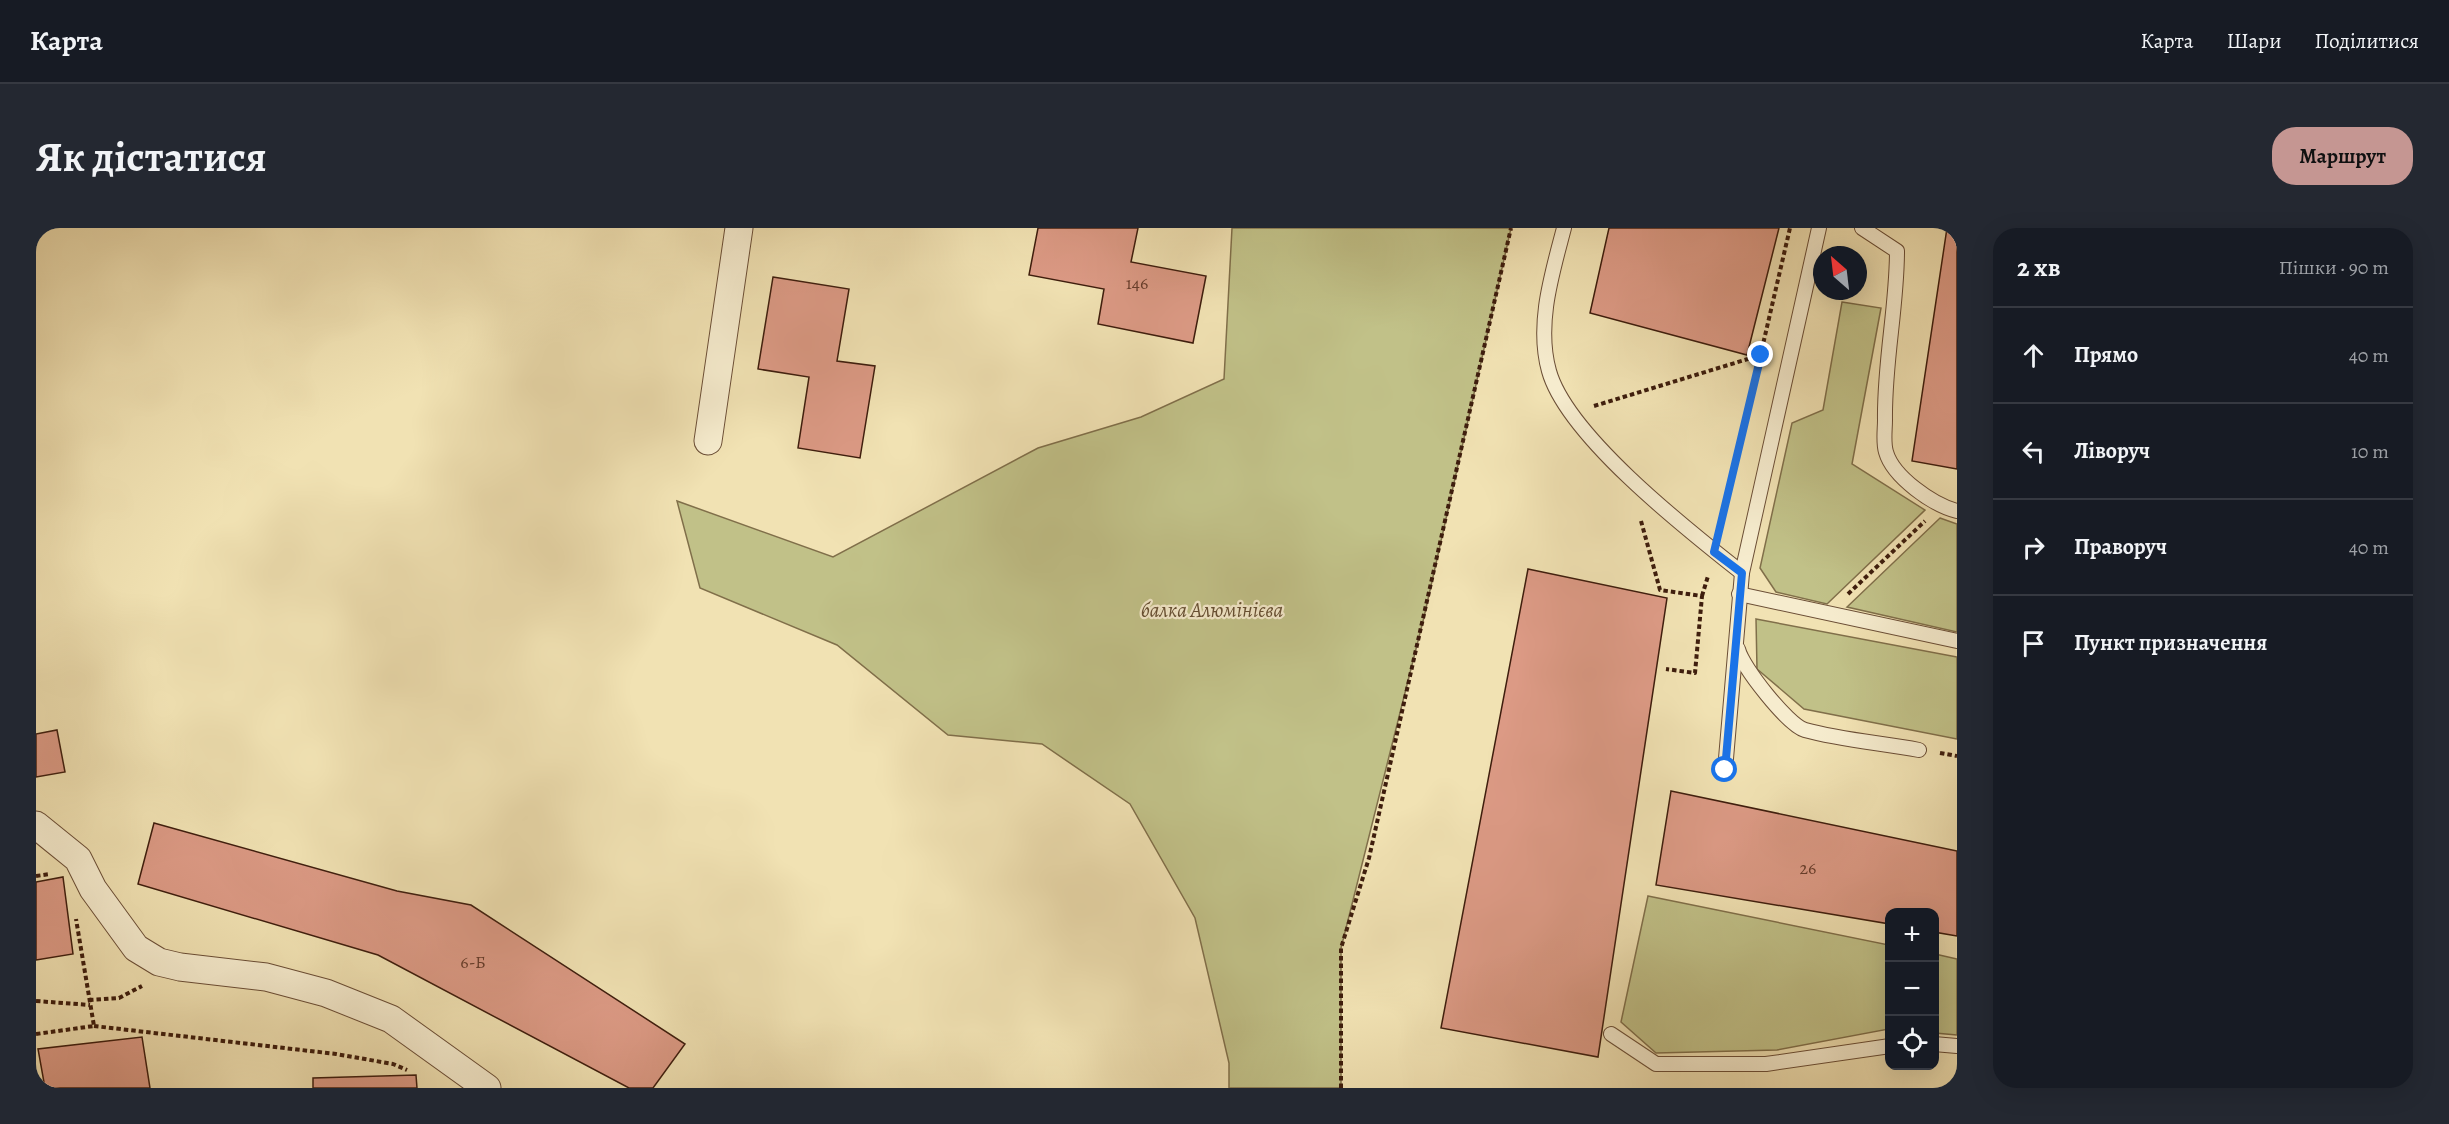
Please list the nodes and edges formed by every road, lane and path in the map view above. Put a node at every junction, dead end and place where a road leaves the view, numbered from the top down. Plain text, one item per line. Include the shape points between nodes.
1 (739, 228) edge
2 (1511, 228) edge
3 (1563, 228) edge
4 (1790, 228) edge
5 (1819, 228) edge
6 (1862, 228) edge
7 (1761, 355) junction
8 (1570, 413) junction
9 (708, 441) dead end
10 (1630, 476) junction
11 (1940, 507) junction
12 (1957, 511) edge
13 (1714, 552) junction
14 (1742, 573) junction
15 (1739, 594) junction
16 (1828, 613) junction
17 (1957, 641) edge
18 (1737, 645) junction
19 (1666, 669) dead end
20 (1919, 750) dead end
21 (1725, 770) dead end
22 (36, 825) edge
23 (60, 873) dead end
24 (36, 876) edge
25 (75, 912) dead end
26 (119, 998) dead end
27 (36, 1001) edge
28 (90, 1002) junction
29 (94, 1026) junction
30 (36, 1034) edge
31 (1611, 1034) dead end
32 (1939, 1044) edge
33 (1957, 1046) edge
34 (1885, 1047) edge
35 (415, 1074) dead end
36 (487, 1088) edge
37 (1341, 1088) edge

1 - 9 street
2 - 37 path via 1369,858 1341,948
3 - 8 lane via 1548,290 1544,327 1549,372
4 - 7 path
5 - 14 lane
6 - 11 lane via 1897,251 1897,283 1884,388 1886,451 1895,471
7 - 8 path
7 - 13 path
8 - 10 lane
10 - 13 lane
10 - 19 path via 1660,590 1702,596 1695,673
11 - 12 lane
11 - 16 path
13 - 14 lane
14 - 15 lane
15 - 16 lane
15 - 18 lane
16 - 17 lane
18 - 20 lane via 1740,660 1769,697 1802,729
18 - 21 lane
22 - 36 street via 78,858 117,926 143,953 180,967 266,977 326,993 391,1019
23 - 24 path
25 - 28 path
26 - 28 path
27 - 28 path
28 - 29 path
29 - 30 path
29 - 35 path via 336,1054 393,1064
31 - 34 lane via 1656,1064 1766,1064
32 - 33 lane

